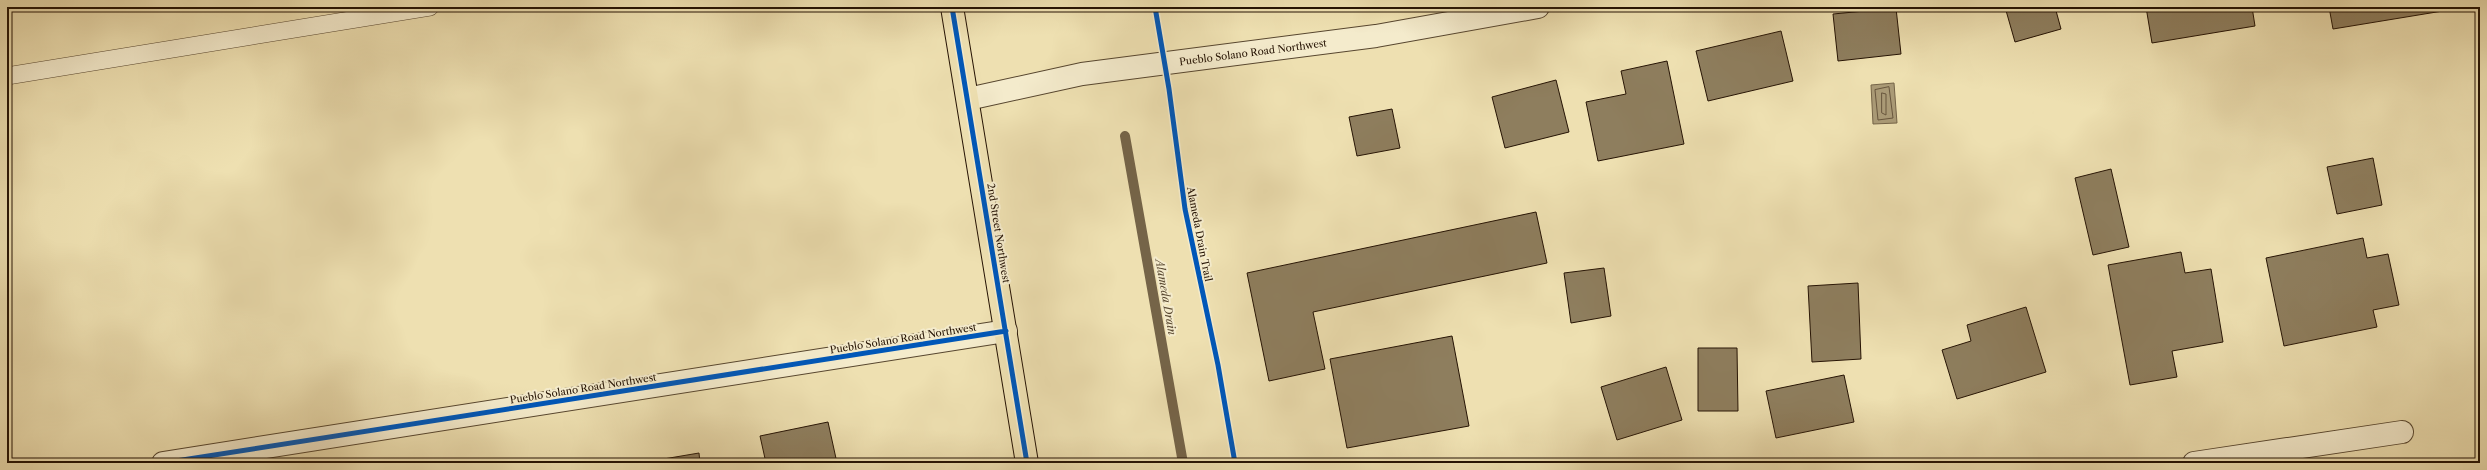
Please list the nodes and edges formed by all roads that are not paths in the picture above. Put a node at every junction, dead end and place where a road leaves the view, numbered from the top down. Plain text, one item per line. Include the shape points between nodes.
1 (430, 7) edge
2 (952, 7) edge
3 (1538, 7) edge
4 (7, 76) edge
5 (968, 99) junction
6 (1006, 330) junction
7 (2402, 432) dead end
8 (163, 463) edge
9 (1028, 463) edge
10 (2194, 463) edge

1 - 4 lane
2 - 5 main road, 2nd Street Northwest
3 - 5 street, Pueblo Solano Road Northwest via 1376,36 1082,74
5 - 6 main road, 2nd Street Northwest
6 - 8 street, Pueblo Solano Road Northwest
6 - 9 main road, 2nd Street Northwest
7 - 10 street

